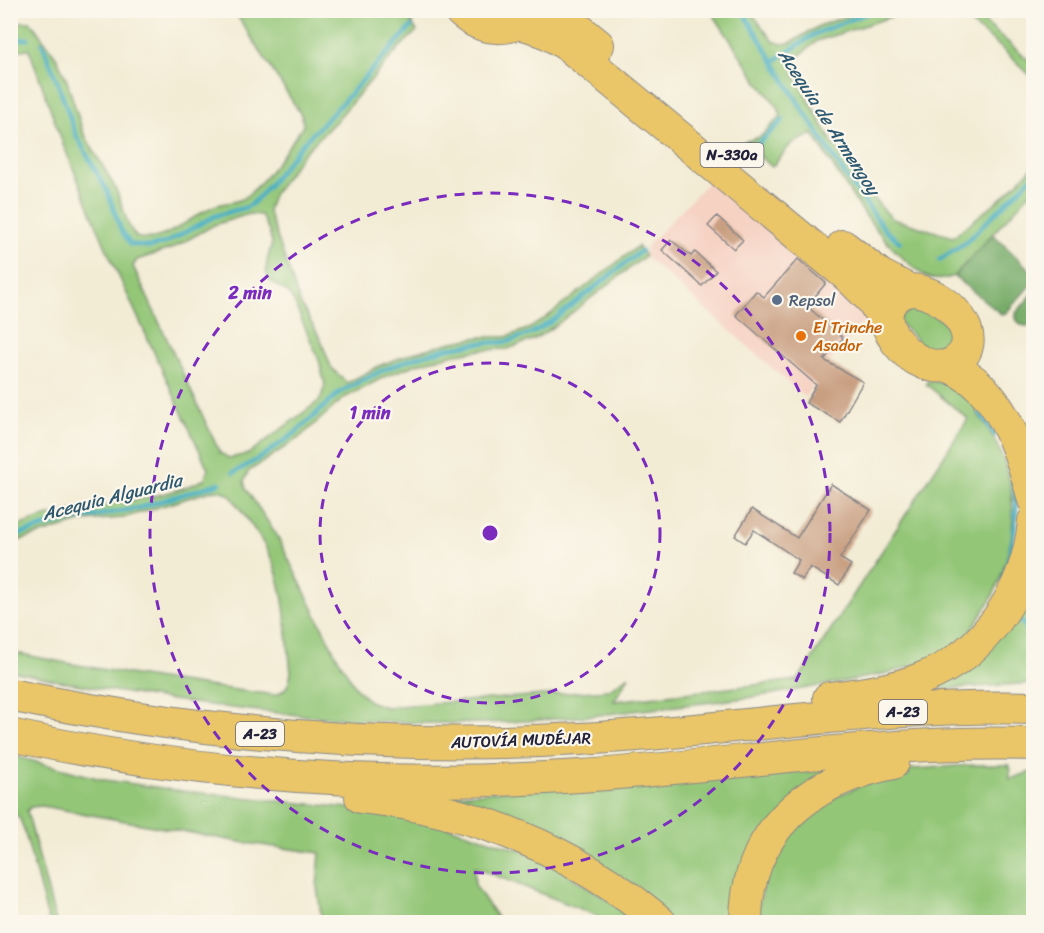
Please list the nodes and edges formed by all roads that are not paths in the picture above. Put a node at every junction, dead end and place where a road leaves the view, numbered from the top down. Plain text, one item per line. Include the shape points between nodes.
1 (459, 10) edge
2 (561, 10) edge
3 (529, 17) edge
4 (909, 290) junction
5 (887, 324) junction
6 (957, 355) junction
7 (1034, 446) edge
8 (1034, 500) edge
9 (1034, 520) edge
10 (10, 694) edge
11 (1023, 708) edge
12 (666, 734) junction
13 (10, 735) edge
14 (1024, 744) edge
15 (942, 745) junction
16 (258, 773) junction
17 (660, 922) edge
18 (746, 922) edge

1 - 3 highway, N-330a via 484,26 502,28
2 - 4 highway, N-330a via 571,23 871,269
3 - 5 highway, N-330a via 850,278 872,300
4 - 5 highway via 891,302
4 - 6 highway, N-330a via 927,292 944,301 963,322 967,332
5 - 6 highway, N-330a via 895,340 932,366
6 - 7 highway via 978,352
6 - 8 highway via 995,406 1020,455
9 - 12 highway via 1028,554 1007,606 981,639 951,664 892,688 681,720
10 - 12 highway, AUTOVÍA MUDÉJAR / A-23 via 196,727 338,740 477,743
11 - 12 highway, AUTOVÍA MUDÉJAR / A-23 via 864,714
13 - 16 highway, A-23 via 162,763
14 - 15 highway, A-23
15 - 16 highway, A-23 via 533,779 368,780
15 - 18 highway via 844,776 790,812 764,847 756,867 749,888
16 - 17 highway via 273,787 411,804 509,831 591,873

